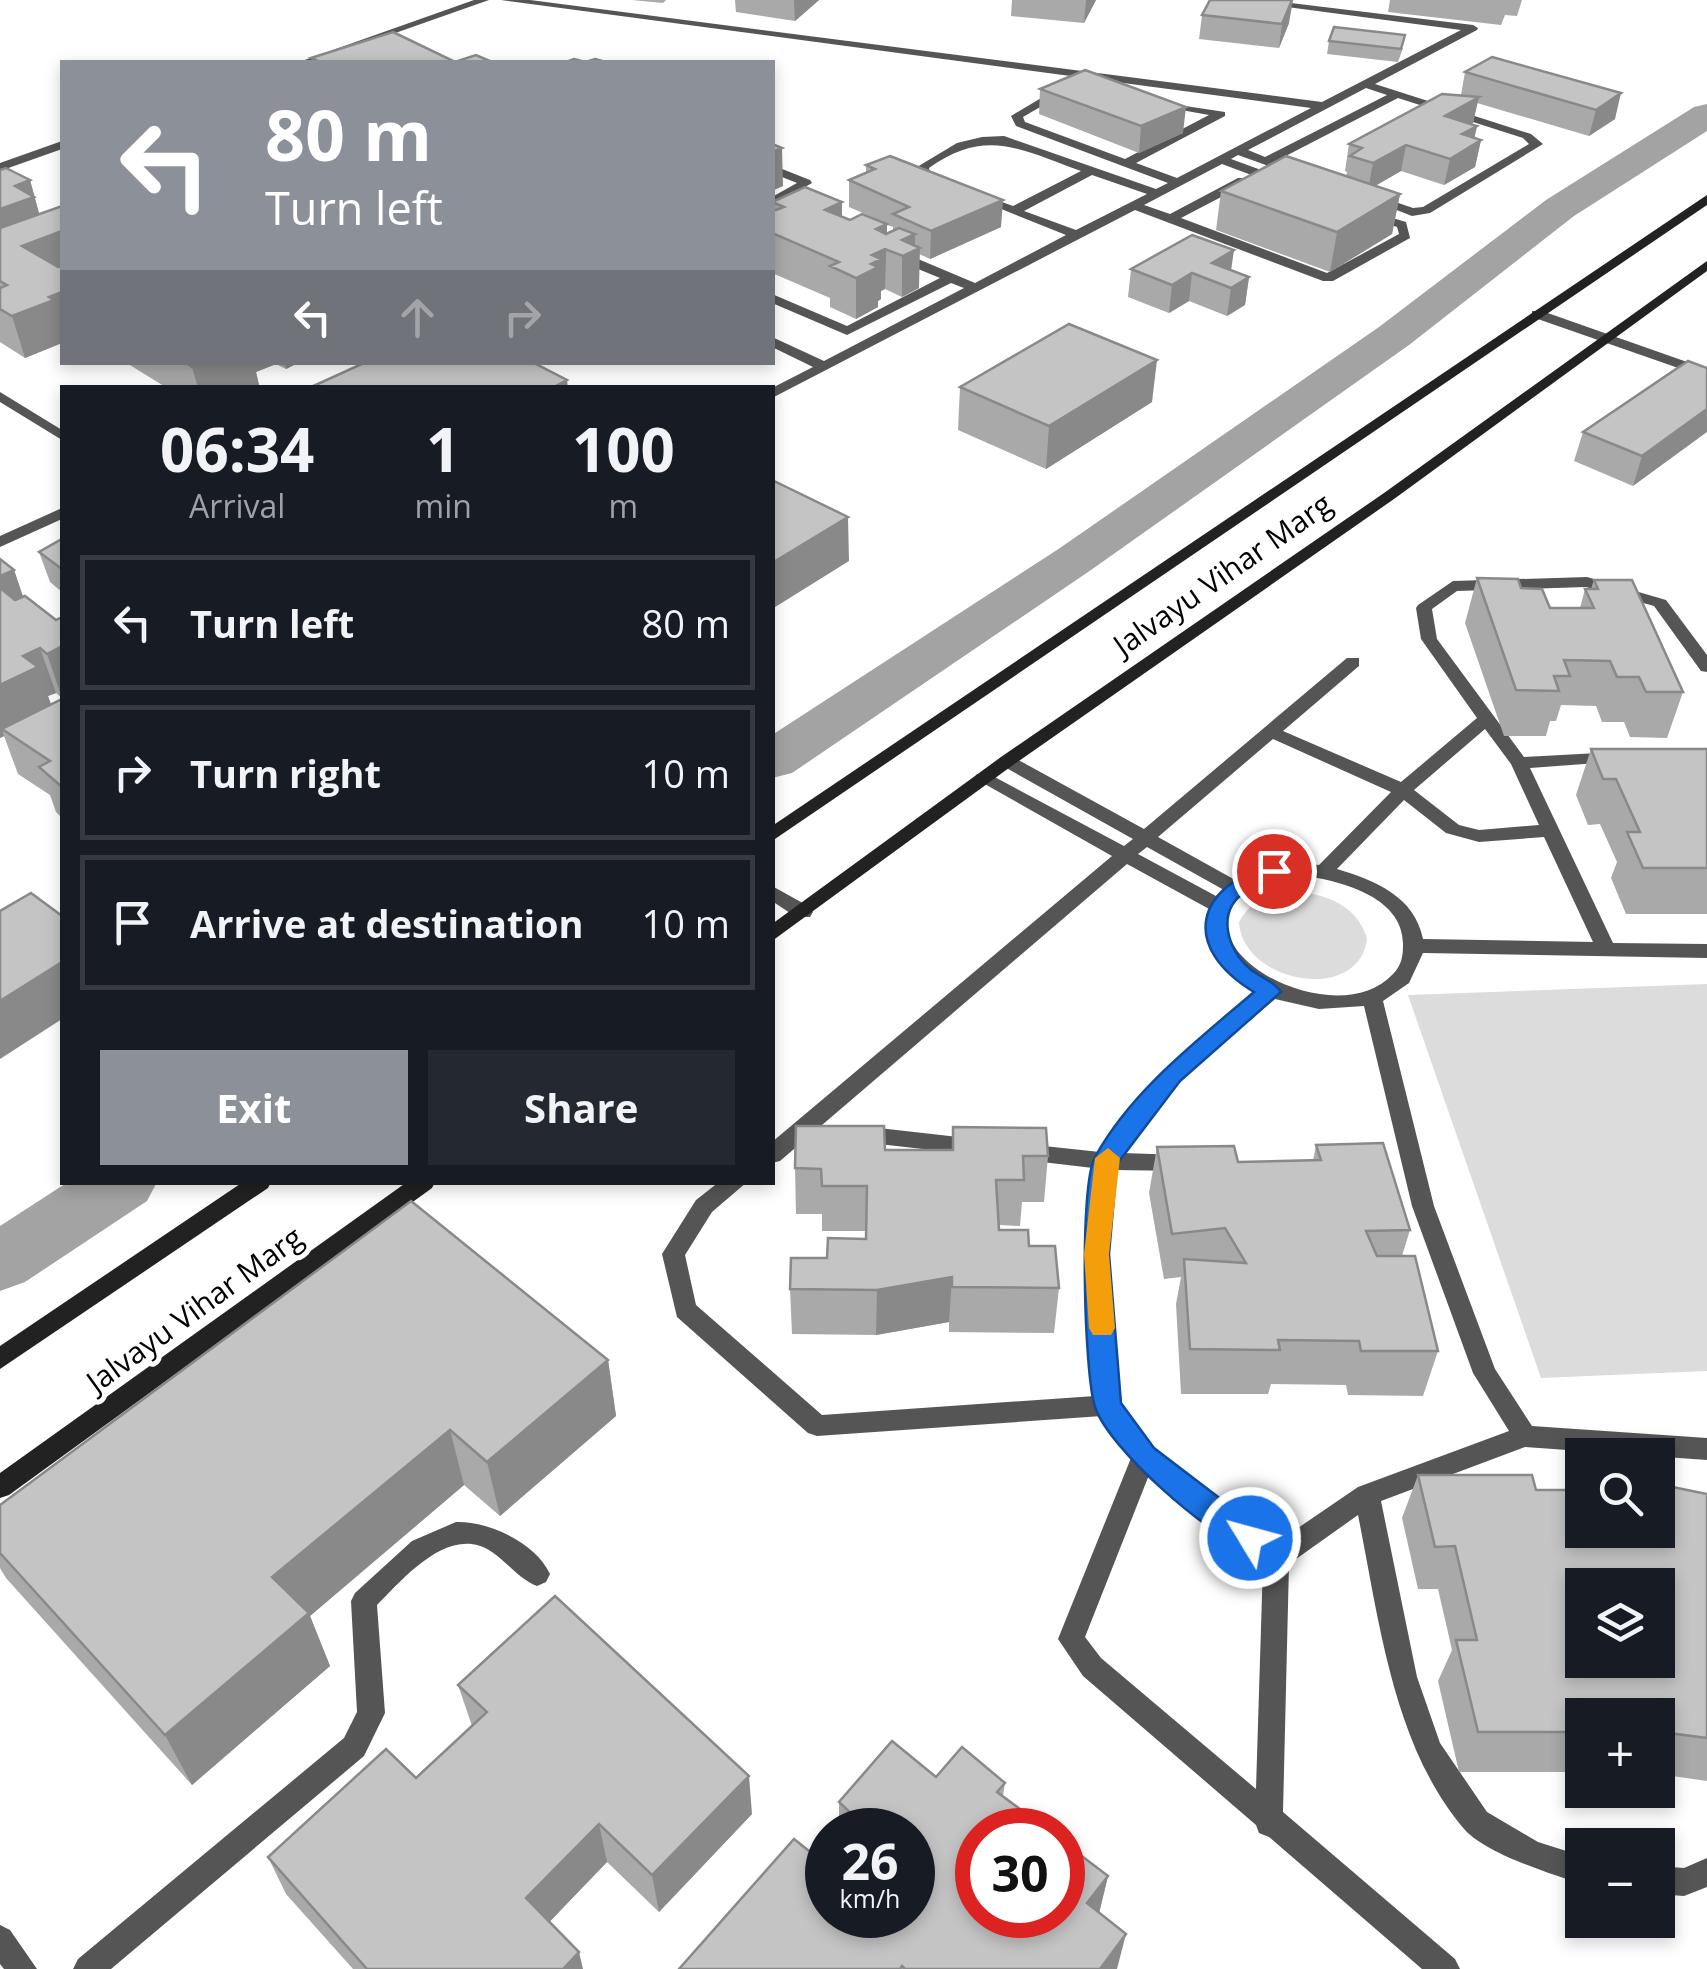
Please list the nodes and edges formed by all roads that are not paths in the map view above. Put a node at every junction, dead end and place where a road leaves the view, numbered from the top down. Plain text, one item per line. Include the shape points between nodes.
1 (484, 0) edge
2 (506, 0) edge
3 (1240, 0) edge
4 (310, 60) edge
5 (1075, 72) junction
6 (1365, 84) junction
7 (1063, 90) junction
8 (1079, 92) edge
9 (1397, 94) junction
10 (1145, 101) edge
11 (1323, 106) junction
12 (60, 146) edge
13 (1238, 150) junction
14 (1220, 160) junction
15 (1266, 161) junction
16 (1124, 164) junction
17 (0, 167) edge
18 (775, 169) edge
19 (1092, 170) junction
20 (1257, 173) junction
21 (1317, 179) edge
22 (1177, 182) junction
23 (1293, 186) edge
24 (1350, 191) edge
25 (1157, 193) junction
26 (775, 200) edge
27 (1707, 200) edge
28 (1134, 205) junction
29 (1014, 211) junction
30 (1366, 212) edge
31 (1170, 219) junction
32 (1076, 235) junction
33 (882, 250) edge
34 (1707, 265) edge
35 (950, 278) junction
36 (975, 288) junction
37 (775, 299) edge
38 (1538, 314) junction
39 (1605, 338) junction
40 (775, 344) edge
41 (824, 368) junction
42 (1707, 374) edge
43 (775, 392) edge
44 (0, 396) edge
45 (60, 435) edge
46 (60, 515) edge
47 (0, 542) edge
48 (1352, 662) dead end
49 (1707, 667) edge
50 (1485, 720) junction
51 (1271, 732) junction
52 (1632, 755) edge
53 (1007, 761) junction
54 (1518, 763) junction
55 (983, 778) junction
56 (1403, 790) junction
57 (1550, 830) junction
58 (775, 832) edge
59 (1148, 838) junction
60 (1126, 858) junction
61 (1324, 871) junction
62 (1235, 888) junction
63 (775, 894) edge
64 (1219, 906) junction
65 (803, 912) junction
66 (775, 932) edge
67 (1415, 946) junction
68 (1606, 950) junction
69 (1707, 951) edge
70 (1270, 992) junction
71 (1372, 998) junction
72 (810, 1128) junction
73 (775, 1153) edge
74 (1105, 1162) junction
75 (1202, 1164) edge
76 (256, 1185) edge
77 (420, 1185) edge
78 (732, 1185) edge
79 (0, 1359) edge
80 (1108, 1406) junction
81 (1525, 1436) junction
82 (1705, 1453) edge
83 (1144, 1457) junction
84 (0, 1486) edge
85 (1367, 1495) junction
86 (1276, 1558) junction
87 (537, 1574) dead end
88 (1270, 1823) junction
89 (1565, 1865) edge
90 (1707, 1872) edge
91 (1675, 1881) edge
92 (0, 1940) edge
93 (22, 1969) edge
94 (88, 1969) edge
95 (1446, 1969) edge

1 - 4 street
2 - 5 street
3 - 6 street via 1472,28
5 - 7 street
5 - 11 street
6 - 9 street
6 - 11 street
7 - 8 street
7 - 16 street via 1017,116 1020,124
9 - 15 street
9 - 24 street via 1537,144 1426,210 1401,209
10 - 16 street via 1221,114
11 - 13 street
12 - 17 street
13 - 14 street
13 - 15 street
14 - 20 street
14 - 22 street
15 - 21 street
16 - 22 street
18 - 26 street via 806,184
19 - 25 street
19 - 29 street
19 - 29 street via 986,138 946,150 923,167 924,175
20 - 23 street
20 - 31 street
22 - 25 street
25 - 28 street
27 - 38 main road, Jalvayu Vihar Marg
28 - 31 street
28 - 32 street
29 - 32 street
30 - 31 street via 1402,225 1406,235 1328,278
32 - 36 street
33 - 35 street
34 - 39 main road, Jalvayu Vihar Marg
35 - 36 street
35 - 37 street via 846,331
36 - 41 street
38 - 39 street
38 - 58 main road, Jalvayu Vihar Marg
39 - 42 street
39 - 53 main road, Jalvayu Vihar Marg
40 - 41 street
41 - 43 street
44 - 45 street
46 - 47 street
48 - 51 street
49 - 50 street via 1660,603 1587,582 1453,586 1424,608 1429,640
50 - 54 street
50 - 56 street
51 - 56 street
51 - 59 street
52 - 54 street
53 - 55 main road, Jalvayu Vihar Marg
53 - 59 street
54 - 57 street
55 - 60 street
55 - 65 main road, Jalvayu Vihar Marg
56 - 57 street via 1453,830 1480,836
56 - 61 street
57 - 68 street
59 - 60 street
59 - 62 street
60 - 64 street
60 - 72 street
61 - 62 street via 1274,871
61 - 67 street via 1376,891 1397,908
62 - 64 street
63 - 65 street
64 - 70 street via 1215,929 1223,952
65 - 66 main road, Jalvayu Vihar Marg
67 - 68 street
67 - 71 street via 1396,986
68 - 69 street
70 - 71 street via 1304,1002
70 - 74 street via 1172,1074
71 - 81 street via 1404,1168 1485,1373
72 - 73 street
72 - 74 street
74 - 75 street
74 - 80 street via 1096,1254
76 - 79 main road
77 - 84 main road, Jalvayu Vihar Marg
78 - 80 street via 704,1206 673,1254 685,1310 817,1426
80 - 83 street
81 - 82 street
81 - 85 street
83 - 86 street
83 - 88 street via 1071,1639 1092,1668
85 - 86 street
85 - 89 street via 1404,1677 1430,1750 1477,1822
86 - 88 street
87 - 94 street via 491,1538 460,1535 423,1546 364,1601 371,1713 354,1747
88 - 95 street
90 - 91 street
92 - 93 street

